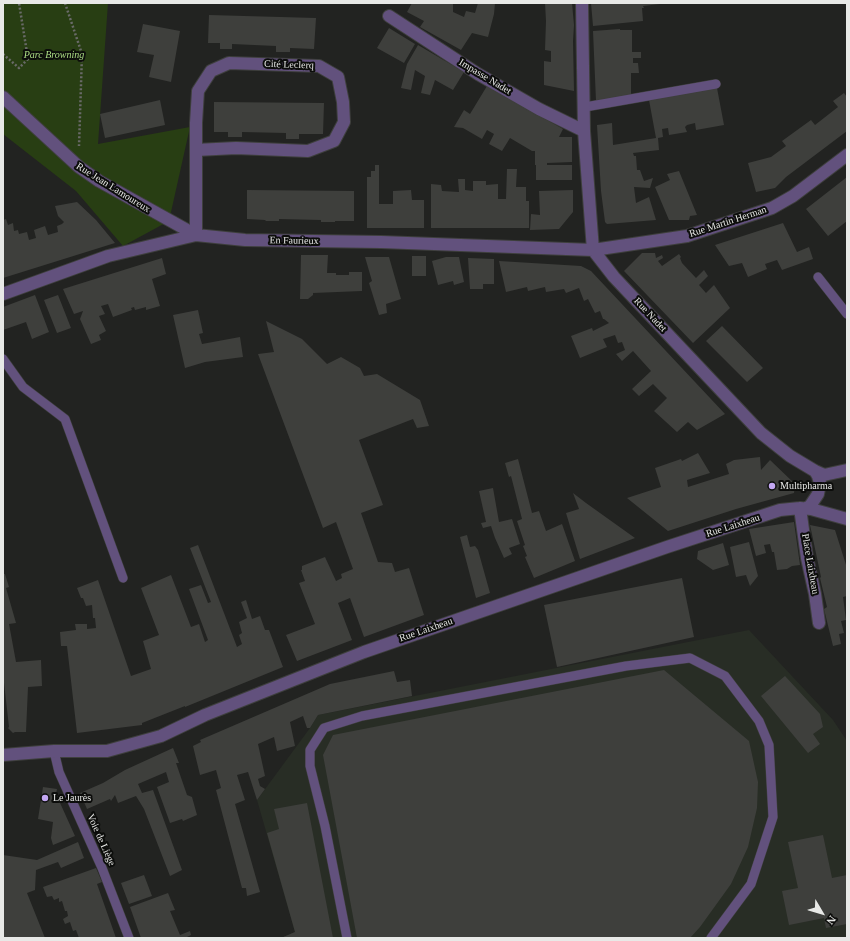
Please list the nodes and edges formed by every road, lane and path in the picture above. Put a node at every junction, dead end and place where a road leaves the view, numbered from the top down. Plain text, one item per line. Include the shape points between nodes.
1 (19, 3) edge
2 (64, 3) edge
3 (582, 3) edge
4 (389, 16) dead end
5 (3, 54) edge
6 (716, 84) dead end
7 (3, 97) edge
8 (584, 107) junction
9 (584, 131) junction
10 (196, 150) junction
11 (847, 155) edge
12 (79, 168) junction
13 (196, 236) junction
14 (593, 250) junction
15 (818, 277) dead end
16 (3, 294) edge
17 (847, 314) edge
18 (3, 361) edge
19 (847, 470) edge
20 (816, 471) junction
21 (803, 508) junction
22 (847, 519) edge
23 (123, 578) dead end
24 (819, 623) dead end
25 (54, 751) junction
26 (3, 755) edge
27 (129, 938) edge
28 (347, 938) edge
29 (711, 938) edge

1 - 5 path via 28,58 20,68
2 - 12 path via 82,54
3 - 8 street
4 - 9 street, Impasse Nadet via 539,110
6 - 8 lane
7 - 12 street, Rue Jean Lamoureux
8 - 9 street
9 - 14 street
10 - 10 street, Cité Leclerq via 236,148 308,151 334,141 344,122 338,77 319,66 229,63 211,71 198,91
10 - 13 street, Cité Leclerq
11 - 14 street, Rue Martin Herman via 793,196 772,208 687,236
12 - 13 street, Rue Jean Lamoureux
13 - 14 street, En Faurieux via 245,240
13 - 16 street, En Faurieux via 108,256
14 - 20 street, Rue Nadet via 614,277 760,433 790,456
15 - 17 lane
18 - 23 lane via 23,387 64,419
19 - 20 street via 824,475
20 - 21 street via 820,483 818,494 810,506
21 - 22 street
21 - 24 street, Place Laixheau
21 - 25 street, Rue Laixheau via 780,510 667,547 364,652 204,715 161,736 107,751
25 - 26 street, Rue Laixheau
25 - 27 lane, Voie de Liège via 58,772 102,868
28 - 29 lane via 325,826 310,766 310,750 324,728 362,716 626,666 690,658 725,676 759,721 769,745 772,816 751,884

